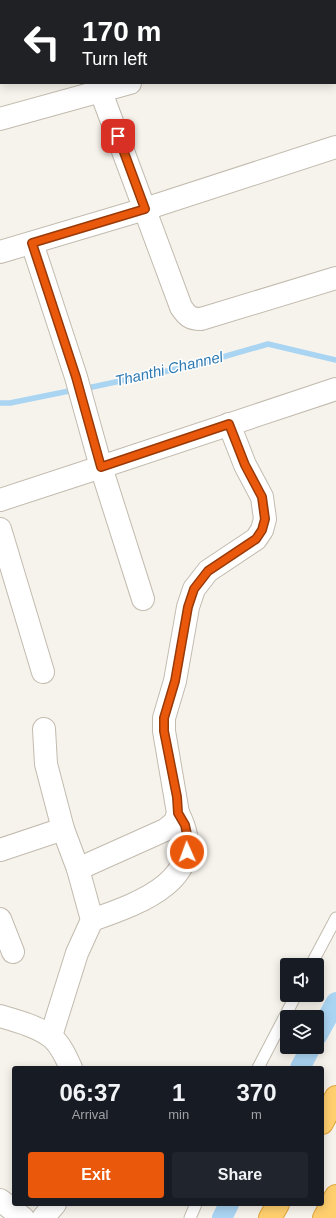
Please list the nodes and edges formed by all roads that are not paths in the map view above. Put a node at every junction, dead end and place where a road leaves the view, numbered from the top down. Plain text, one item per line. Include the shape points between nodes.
1 (127, 84) edge
2 (101, 92) junction
3 (0, 119) edge
4 (336, 147) edge
5 (145, 209) junction
6 (32, 243) junction
7 (0, 252) edge
8 (336, 278) edge
9 (336, 389) edge
10 (229, 424) junction
11 (101, 467) junction
12 (0, 500) edge
13 (0, 529) edge
14 (143, 599) dead end
15 (43, 672) dead end
16 (44, 729) dead end
17 (178, 813) junction
18 (63, 829) junction
19 (0, 850) edge
20 (78, 869) junction
21 (0, 918) edge
22 (336, 918) edge
23 (92, 920) junction
24 (12, 952) dead end
25 (315, 958) edge
26 (292, 1002) edge
27 (0, 1016) edge
28 (51, 1036) junction
29 (70, 1066) edge
30 (259, 1066) edge
31 (336, 1097) edge
32 (324, 1119) edge
33 (336, 1196) edge
34 (0, 1200) edge
35 (53, 1206) edge
36 (195, 1206) edge
37 (277, 1206) edge
38 (23, 1218) edge
39 (43, 1218) edge
40 (190, 1218) edge
41 (270, 1218) edge
42 (324, 1218) edge

1 - 2 street
2 - 3 street
2 - 5 street
4 - 5 street
5 - 6 street
5 - 8 street via 181,307 187,316 193,319 222,313
6 - 7 street
6 - 11 street via 76,377
9 - 10 street
10 - 11 street
10 - 17 street via 245,465 262,497 265,519 256,539 208,571 194,589 188,607 175,681 164,718
11 - 12 street
11 - 14 street
13 - 15 street
16 - 18 street via 46,764
17 - 20 street via 175,822 165,830
17 - 23 street via 185,825 188,839 182,867 156,892 133,905
18 - 19 street
18 - 20 street
20 - 23 street
21 - 24 street
22 - 25 lane
23 - 28 street via 77,953
26 - 30 lane
27 - 28 street
28 - 29 street
31 - 32 highway
33 - 42 highway
34 - 38 street
35 - 39 street
36 - 40 lane
37 - 41 highway

